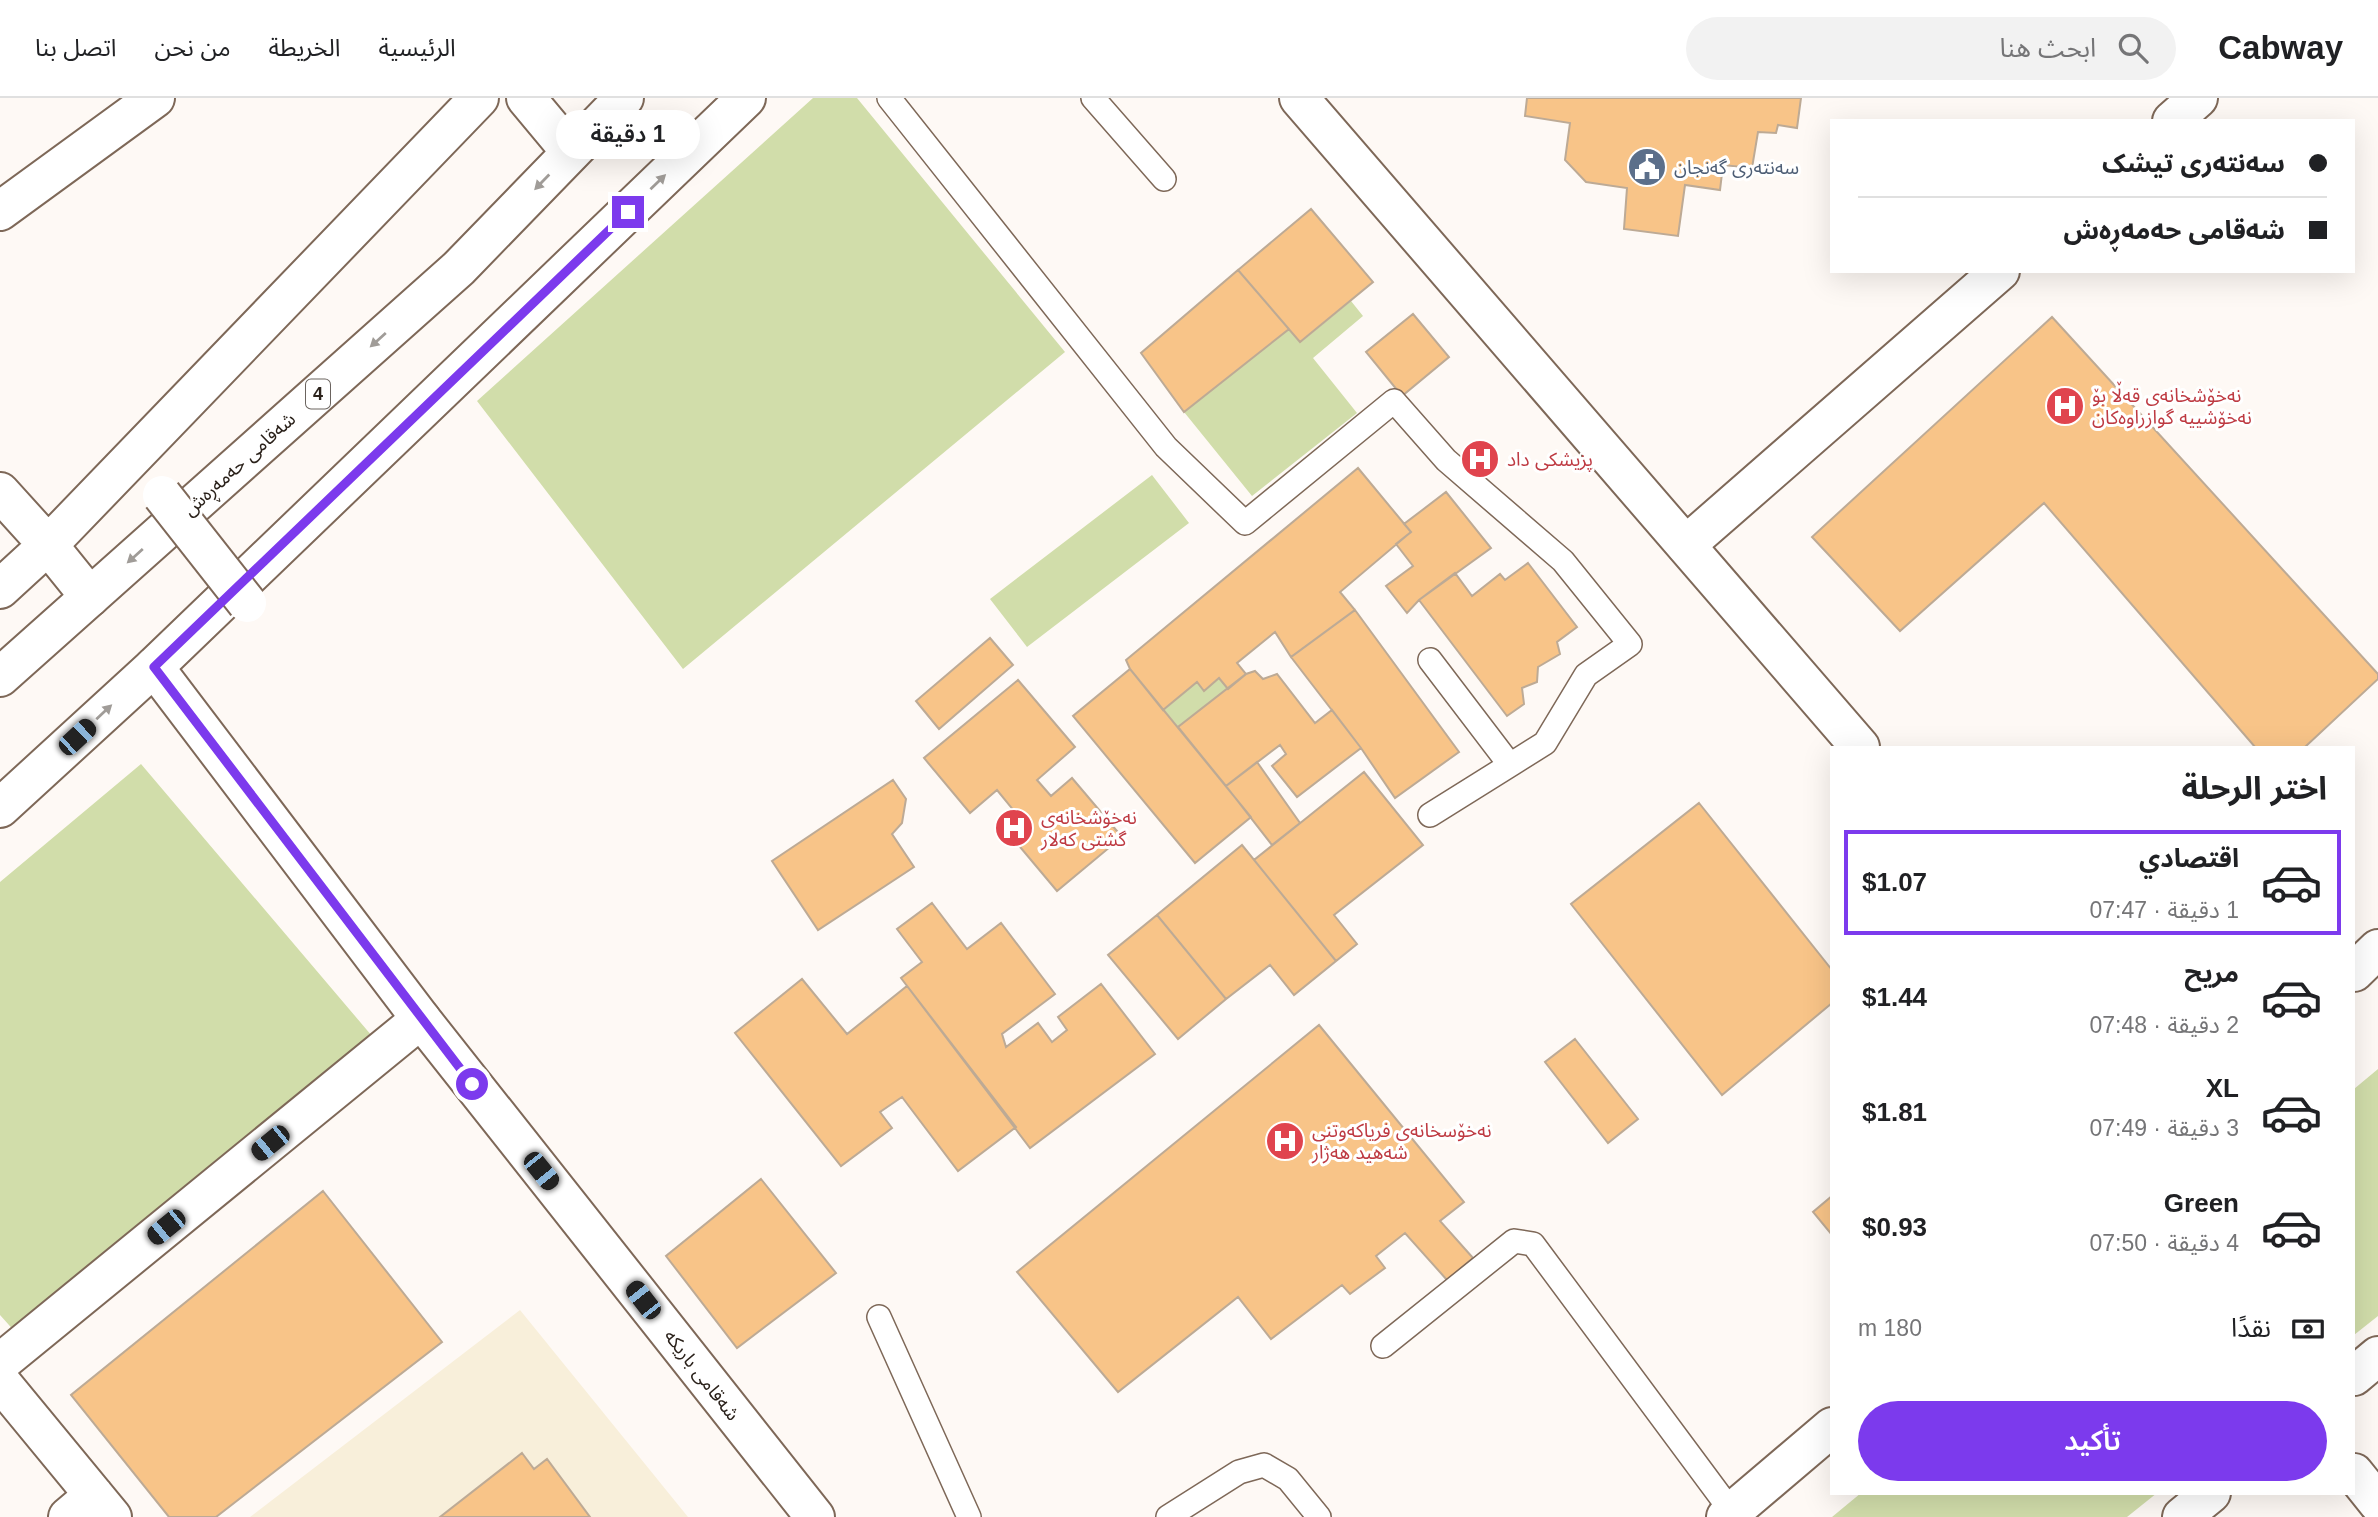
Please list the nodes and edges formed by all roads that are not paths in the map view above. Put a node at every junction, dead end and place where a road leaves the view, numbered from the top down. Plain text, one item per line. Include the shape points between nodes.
1 (155, 98) edge
2 (479, 98) edge
3 (526, 98) edge
4 (624, 98) edge
5 (746, 98) edge
6 (1093, 98) edge
7 (1299, 98) edge
8 (2198, 98) edge
9 (899, 101) edge
10 (2174, 119) edge
11 (571, 152) junction
12 (1164, 179) dead end
13 (0, 211) edge
14 (1998, 273) edge
15 (0, 492) edge
16 (162, 495) dead end
17 (48, 545) junction
18 (1686, 545) junction
19 (0, 589) edge
20 (90, 597) junction
21 (247, 603) dead end
22 (1430, 660) dead end
23 (154, 667) junction
24 (0, 677) edge
25 (1859, 746) edge
26 (1510, 765) junction
27 (0, 808) edge
28 (1430, 815) dead end
29 (421, 1019) junction
30 (879, 1317) dead end
31 (1383, 1346) dead end
32 (2378, 1356) edge
33 (0, 1363) edge
34 (2355, 1375) edge
35 (0, 1381) edge
36 (1830, 1429) edge
37 (2355, 1475) edge
38 (2209, 1495) edge
39 (2378, 1503) edge
40 (91, 1510) edge
41 (1729, 1515) edge
42 (814, 1517) edge
43 (969, 1517) edge
44 (1168, 1517) edge
45 (1320, 1517) edge
46 (2182, 1517) edge

1 - 13 main road
2 - 17 main road
3 - 11 main road
4 - 11 main road, شەقامی حەمەڕەش / 4
23 -> 5 main road
6 - 12 lane
7 - 18 main road
8 - 10 main road
9 - 26 lane via 1166,447 1245,523 1394,401 1446,460 1563,561 1630,644 1586,675 1545,743
11 -> 20 main road, شەقامی حەمەڕەش / 4 via 459,268
14 - 18 main road
15 - 17 main road
16 - 21 main road, bridge
17 - 19 main road
17 - 20 main road
18 - 25 main road
20 - 24 main road, شەقامی حەمەڕەش / 4
22 - 26 lane
27 -> 23 main road
23 - 29 main road, شەقامی باریکە
26 - 28 lane
29 - 33 main road
29 - 42 main road, شەقامی باریکە
30 - 43 lane
31 - 41 lane via 1514,1241 1533,1244
32 - 34 main road
35 - 40 main road
36 - 41 main road
37 - 39 main road
38 - 46 main road
44 - 45 lane via 1240,1472 1264,1465 1288,1479

